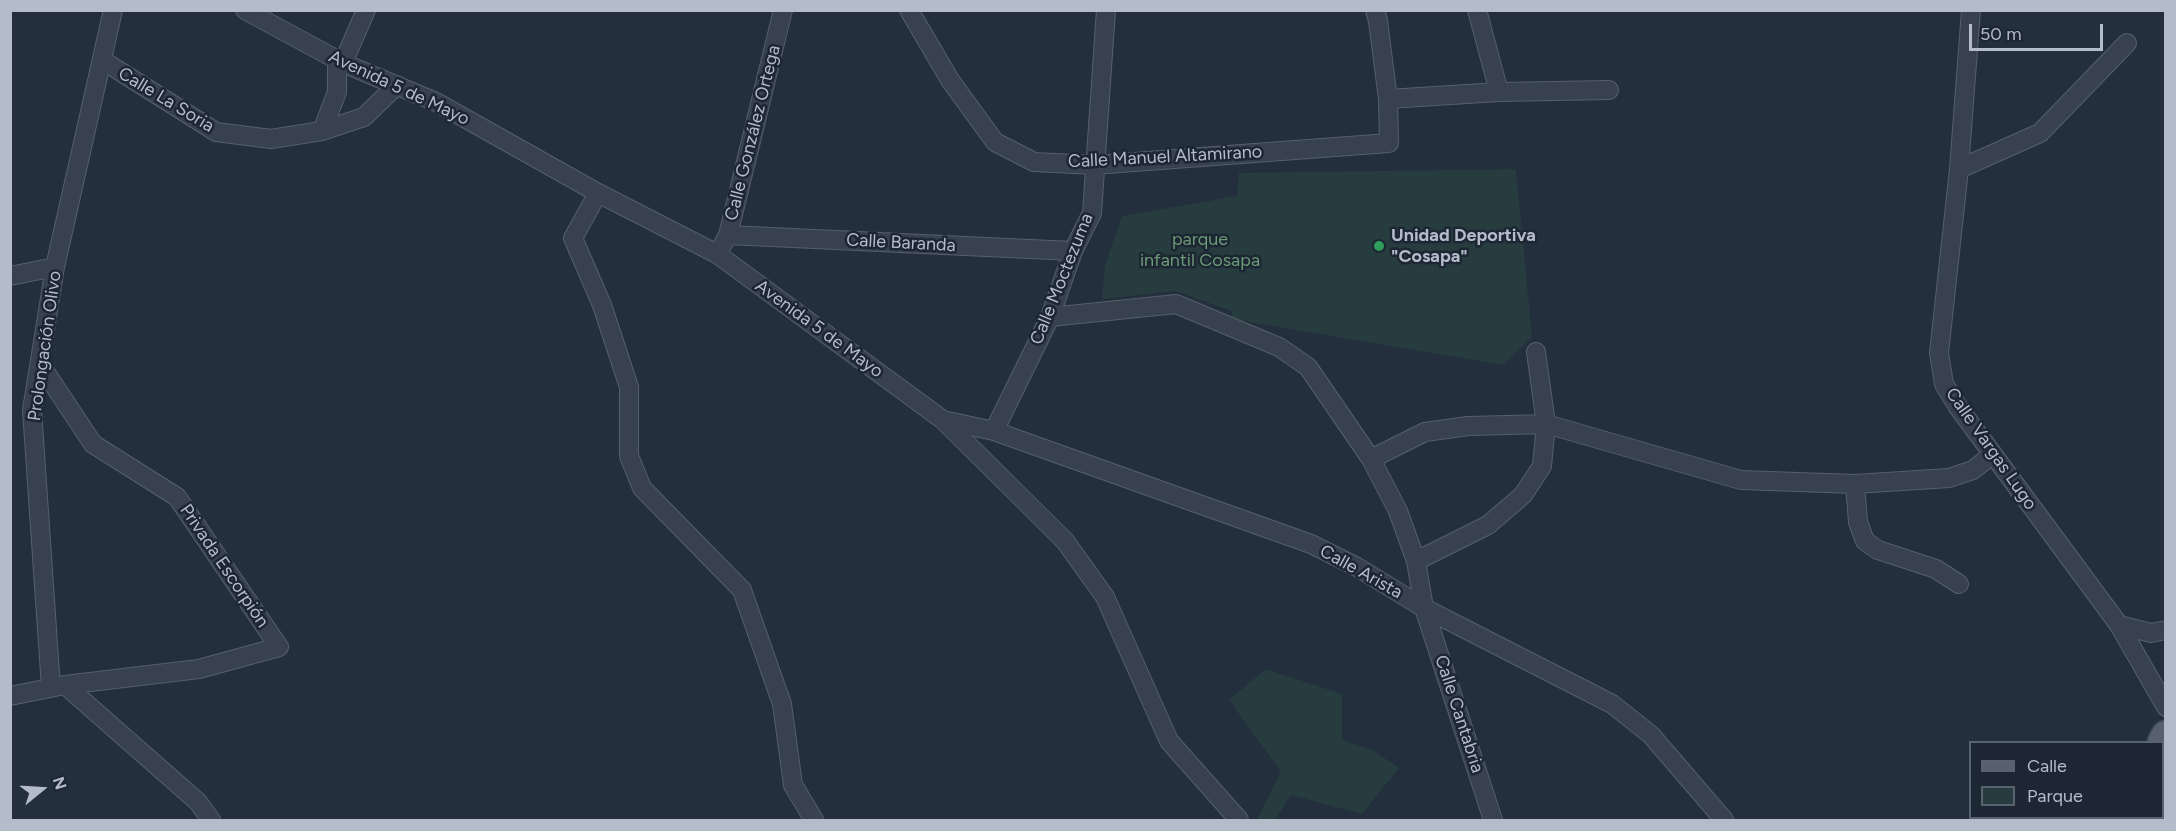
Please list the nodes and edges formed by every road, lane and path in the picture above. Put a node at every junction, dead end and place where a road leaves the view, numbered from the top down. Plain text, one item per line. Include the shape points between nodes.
1 (113, 10) edge
2 (245, 10) edge
3 (366, 10) edge
4 (783, 10) edge
5 (909, 10) edge
6 (1106, 10) edge
7 (1375, 10) edge
8 (1476, 10) edge
9 (1971, 10) edge
10 (2127, 43) dead end
11 (102, 60) junction
12 (340, 61) junction
13 (397, 86) junction
14 (1609, 90) dead end
15 (1499, 92) junction
16 (1388, 99) junction
17 (322, 131) junction
18 (1094, 165) junction
19 (1959, 169) junction
20 (598, 193) junction
21 (728, 235) junction
22 (1073, 251) junction
23 (717, 254) junction
24 (55, 267) junction
25 (10, 276) edge
26 (1050, 317) junction
27 (1536, 352) dead end
28 (40, 364) junction
29 (943, 420) junction
30 (1546, 424) junction
31 (994, 431) junction
32 (1993, 454) junction
33 (1371, 459) junction
34 (1855, 484) junction
35 (1416, 561) junction
36 (1959, 584) dead end
37 (1424, 608) junction
38 (2119, 625) junction
39 (2166, 630) edge
40 (58, 686) junction
41 (10, 696) edge
42 (2166, 707) edge
43 (211, 820) edge
44 (814, 820) edge
45 (1239, 820) edge
46 (1493, 820) edge
47 (1724, 820) edge

1 - 11 street, Prolongación Olivo
2 - 12 street, Avenida 5 de Mayo
3 - 12 street
4 - 21 street, Calle González Ortega
5 - 18 street, Calle Manuel Altamirano via 951,81 996,142 1034,162
6 - 18 street, Calle Moctezuma
7 - 16 street
8 - 15 street
9 - 19 street, Calle Vargas Lugo
10 - 19 street via 2040,133
11 - 17 street, Calle La Soria via 216,132 271,139
11 - 24 street, Prolongación Olivo
12 - 13 street, Avenida 5 de Mayo
12 - 17 street via 337,92
13 - 17 street, Calle La Soria via 364,117
13 - 20 street, Avenida 5 de Mayo via 436,102
14 - 15 street
15 - 16 street
16 - 18 street, Calle Manuel Altamirano via 1389,143
18 - 22 street, Calle Moctezuma via 1092,213
19 - 32 street, Calle Vargas Lugo via 1939,352 1944,384
20 - 23 street, Avenida 5 de Mayo
20 - 44 street via 573,238 602,305 629,387 628,456 642,488 742,591 782,704 793,785
21 - 22 street, Calle Baranda
21 - 23 street, Calle González Ortega
22 - 26 street, Calle Moctezuma
23 - 29 street, Avenida 5 de Mayo
24 - 25 street
24 - 28 street, Prolongación Olivo
26 - 31 street, Calle Moctezuma
26 - 33 street, Calle Cantabria via 1176,304 1279,347 1308,367
27 - 30 street
28 - 40 street, Prolongación Olivo via 32,410
28 - 40 street, Privada Escorpión via 93,444 177,497 279,647 199,669
29 - 31 street, Calle Arista
29 - 45 street, Avenida 5 de Mayo via 1065,541 1105,597 1168,741
30 - 33 street via 1468,426 1425,432
30 - 34 street via 1741,480
30 - 35 street via 1542,466 1523,495 1488,525
31 - 37 street, Calle Arista via 1311,544
32 - 34 street via 1973,470 1949,478
32 - 38 street, Calle Vargas Lugo
33 - 35 street, Calle Cantabria via 1398,511
34 - 36 street via 1858,522 1865,541 1878,550 1936,569
35 - 37 street, Calle Cantabria
37 - 46 street, Calle Cantabria
37 - 47 street, Calle Arista via 1612,704 1651,735
38 - 39 street via 2151,633
38 - 42 street, Calle Vargas Lugo
40 - 41 street
40 - 43 street via 198,802

